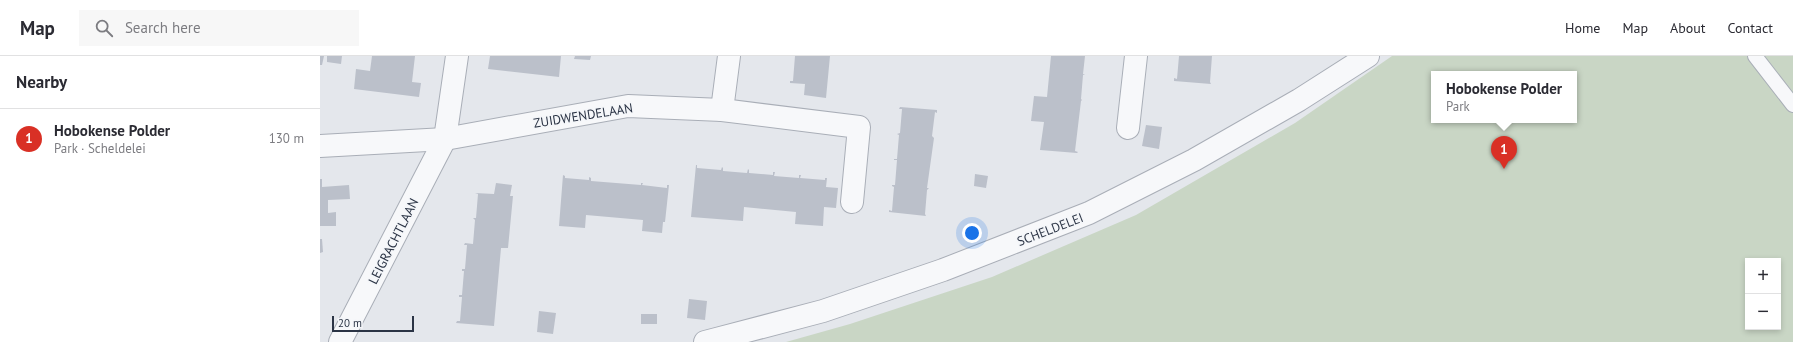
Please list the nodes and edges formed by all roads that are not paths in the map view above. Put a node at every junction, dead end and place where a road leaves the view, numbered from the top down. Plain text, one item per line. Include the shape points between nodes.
1 (457, 56) edge
2 (729, 56) edge
3 (1136, 56) edge
4 (1368, 56) edge
5 (1755, 56) edge
6 (1341, 63) edge
7 (1793, 105) edge
8 (722, 110) junction
9 (1128, 128) dead end
10 (445, 139) junction
11 (320, 146) edge
12 (852, 202) dead end
13 (340, 342) edge
14 (705, 342) edge

1 - 10 street
2 - 8 street
3 - 9 street
4 - 6 street, SCHELDELEI
5 - 7 lane
6 - 14 street, SCHELDELEI via 1194,160 1089,213 943,270 823,311
8 - 10 street, ZUIDWENDELAAN via 628,106
8 - 12 street, ZUIDWENDELAAN via 859,127
10 - 11 street, ZUIDWENDELAAN
10 - 13 street, LEIGRACHTLAAN

